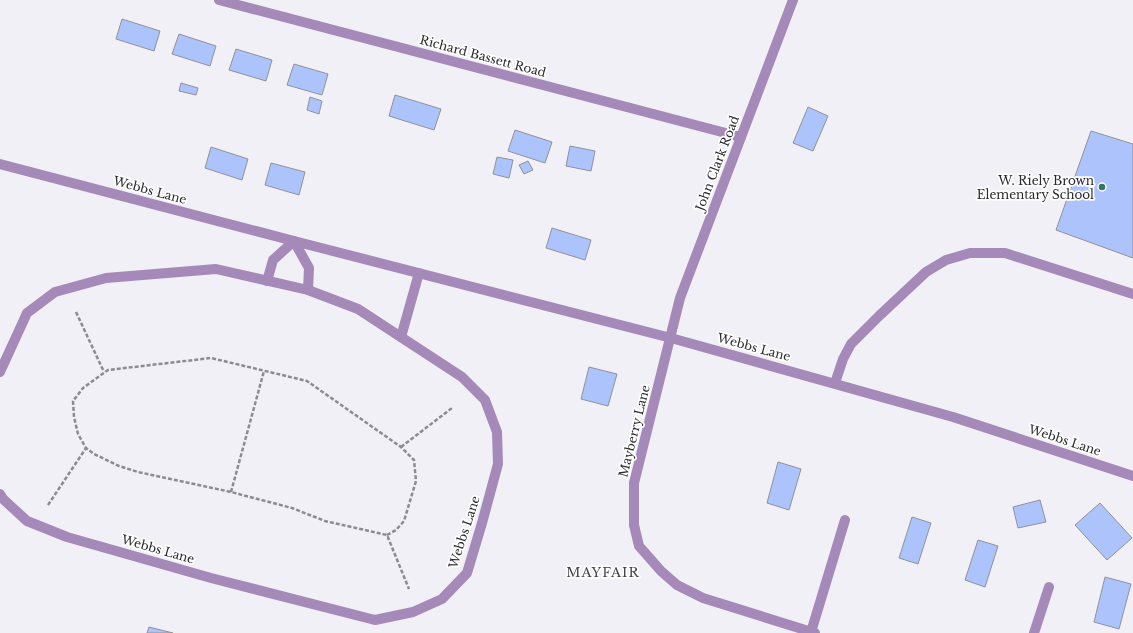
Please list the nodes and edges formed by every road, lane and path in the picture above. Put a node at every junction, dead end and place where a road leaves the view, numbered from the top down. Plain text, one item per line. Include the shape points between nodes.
1 (219, 0) edge
2 (793, 0) edge
3 (740, 136) junction
4 (0, 164) edge
5 (294, 241) junction
6 (419, 273) junction
7 (267, 280) junction
8 (308, 290) junction
9 (1133, 294) edge
10 (76, 312) dead end
11 (401, 337) junction
12 (671, 338) junction
13 (264, 371) junction
14 (0, 372) edge
15 (104, 372) junction
16 (835, 383) junction
17 (452, 408) dead end
18 (401, 447) junction
19 (86, 448) junction
20 (1133, 476) edge
21 (231, 492) junction
22 (0, 494) edge
23 (48, 505) dead end
24 (845, 520) dead end
25 (387, 535) junction
26 (1049, 587) dead end
27 (409, 589) dead end
28 (813, 632) edge
29 (1034, 633) edge

1 - 3 street, Richard Bassett Road
2 - 3 street, John Clark Road
3 - 12 street, John Clark Road via 680,298
4 - 5 street, Webbs Lane
5 - 6 street, Webbs Lane
5 - 7 street via 273,260
5 - 8 street via 309,268
6 - 11 street
6 - 12 street, Webbs Lane
7 - 8 street, Webbs Lane
7 - 14 street, Webbs Lane via 216,269 106,278 55,292 27,313
8 - 11 street, Webbs Lane via 358,309
9 - 16 street via 1005,253 970,253 946,260 926,272 851,344
10 - 15 path
11 - 22 street, Webbs Lane via 462,378 485,400 497,432 498,464 467,573 442,599 413,612 375,620 211,578 67,537 27,521
12 - 16 street, Webbs Lane
12 - 28 street, Mayberry Lane via 634,483 634,524 639,546 677,585 703,598
13 - 15 path via 211,358 132,366
13 - 18 path via 307,381
13 - 21 path
15 - 19 path via 83,388 73,401 78,434
16 - 20 street, Webbs Lane via 953,417
17 - 18 path
18 - 25 path via 414,460 416,481 404,521
19 - 21 path via 119,466 138,472
19 - 23 path
21 - 25 path via 292,508 326,521
24 - 28 street
25 - 27 path
26 - 29 street

